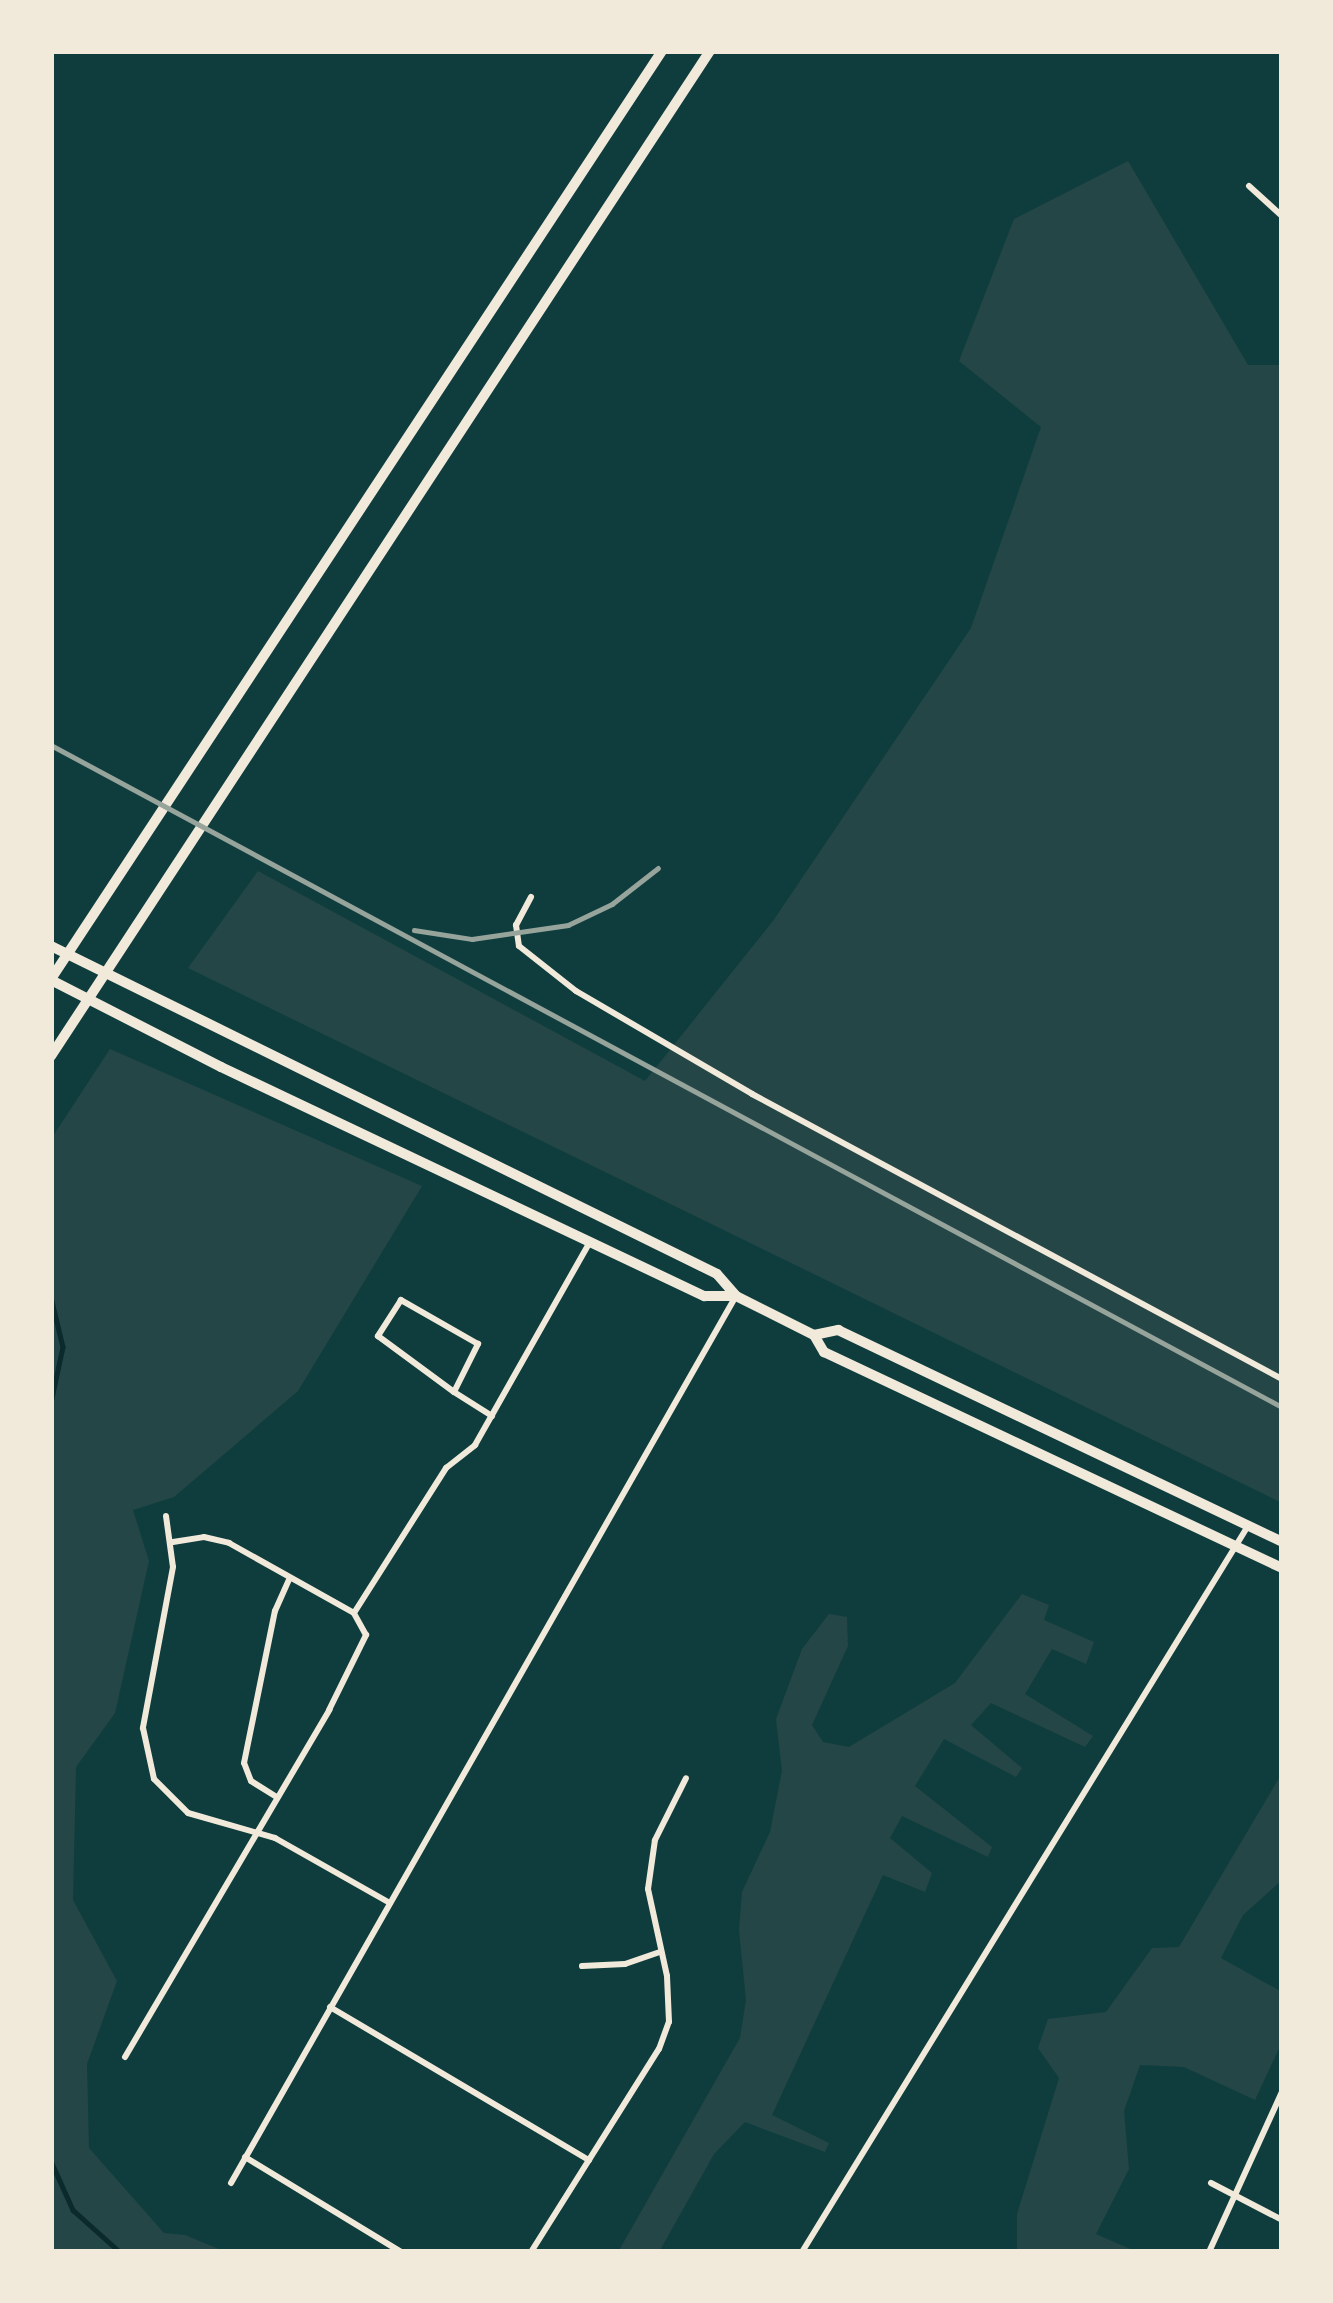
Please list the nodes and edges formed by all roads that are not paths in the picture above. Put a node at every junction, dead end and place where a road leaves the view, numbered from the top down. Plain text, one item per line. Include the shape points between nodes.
1 (662, 51) edge
2 (710, 51) edge
3 (1249, 186) dead end
4 (1282, 216) edge
5 (531, 897) dead end
6 (51, 946) edge
7 (67, 955) junction
8 (104, 975) junction
9 (51, 979) edge
10 (88, 999) junction
11 (51, 1056) edge
12 (590, 1242) junction
13 (736, 1296) junction
14 (814, 1335) junction
15 (1282, 1378) edge
16 (454, 1392) junction
17 (492, 1416) junction
18 (166, 1516) dead end
19 (1248, 1526) junction
20 (173, 1542) junction
21 (1282, 1542) edge
22 (1236, 1545) junction
23 (1282, 1568) edge
24 (290, 1578) junction
25 (353, 1613) junction
26 (686, 1778) dead end
27 (274, 1796) junction
28 (254, 1832) junction
29 (390, 1903) junction
30 (659, 1952) junction
31 (582, 1966) dead end
32 (330, 2007) junction
33 (125, 2057) dead end
34 (1282, 2092) edge
35 (245, 2157) junction
36 (589, 2160) junction
37 (231, 2183) dead end
38 (1211, 2183) dead end
39 (1235, 2195) junction
40 (1282, 2220) edge
41 (401, 2252) edge
42 (531, 2252) edge
43 (802, 2252) edge
44 (1209, 2252) edge

1 - 7 main road
2 - 8 main road
3 - 4 street
5 - 15 street via 516,925 519,946 576,992
6 - 7 main road
7 - 8 main road
7 - 9 main road
8 - 10 main road
8 - 13 main road via 717,1274
9 - 10 main road
10 - 11 main road
10 - 12 main road
12 - 13 main road via 704,1296
12 - 17 street
13 - 14 main road
13 - 29 street
14 - 19 main road via 838,1330
14 - 22 main road via 824,1352
16 - 16 street via 378,1336 400,1300 478,1344
16 - 17 street
17 - 25 street via 475,1445 446,1468
18 - 20 street
19 - 21 main road
19 - 22 street
20 - 24 street via 229,1543
20 - 28 street via 143,1728 147,1762 162,1791 188,1814
22 - 23 main road
22 - 43 street
24 - 25 street
24 - 27 street via 275,1611 244,1763 251,1780
25 - 27 street via 366,1635
26 - 30 street via 650,1863
27 - 28 street
28 - 29 street
28 - 33 street
29 - 32 street
30 - 31 street
30 - 36 street via 669,2022
32 - 35 street
32 - 36 street
34 - 39 street
35 - 37 street
35 - 41 street
36 - 42 street
38 - 39 street
39 - 40 street
39 - 44 street

